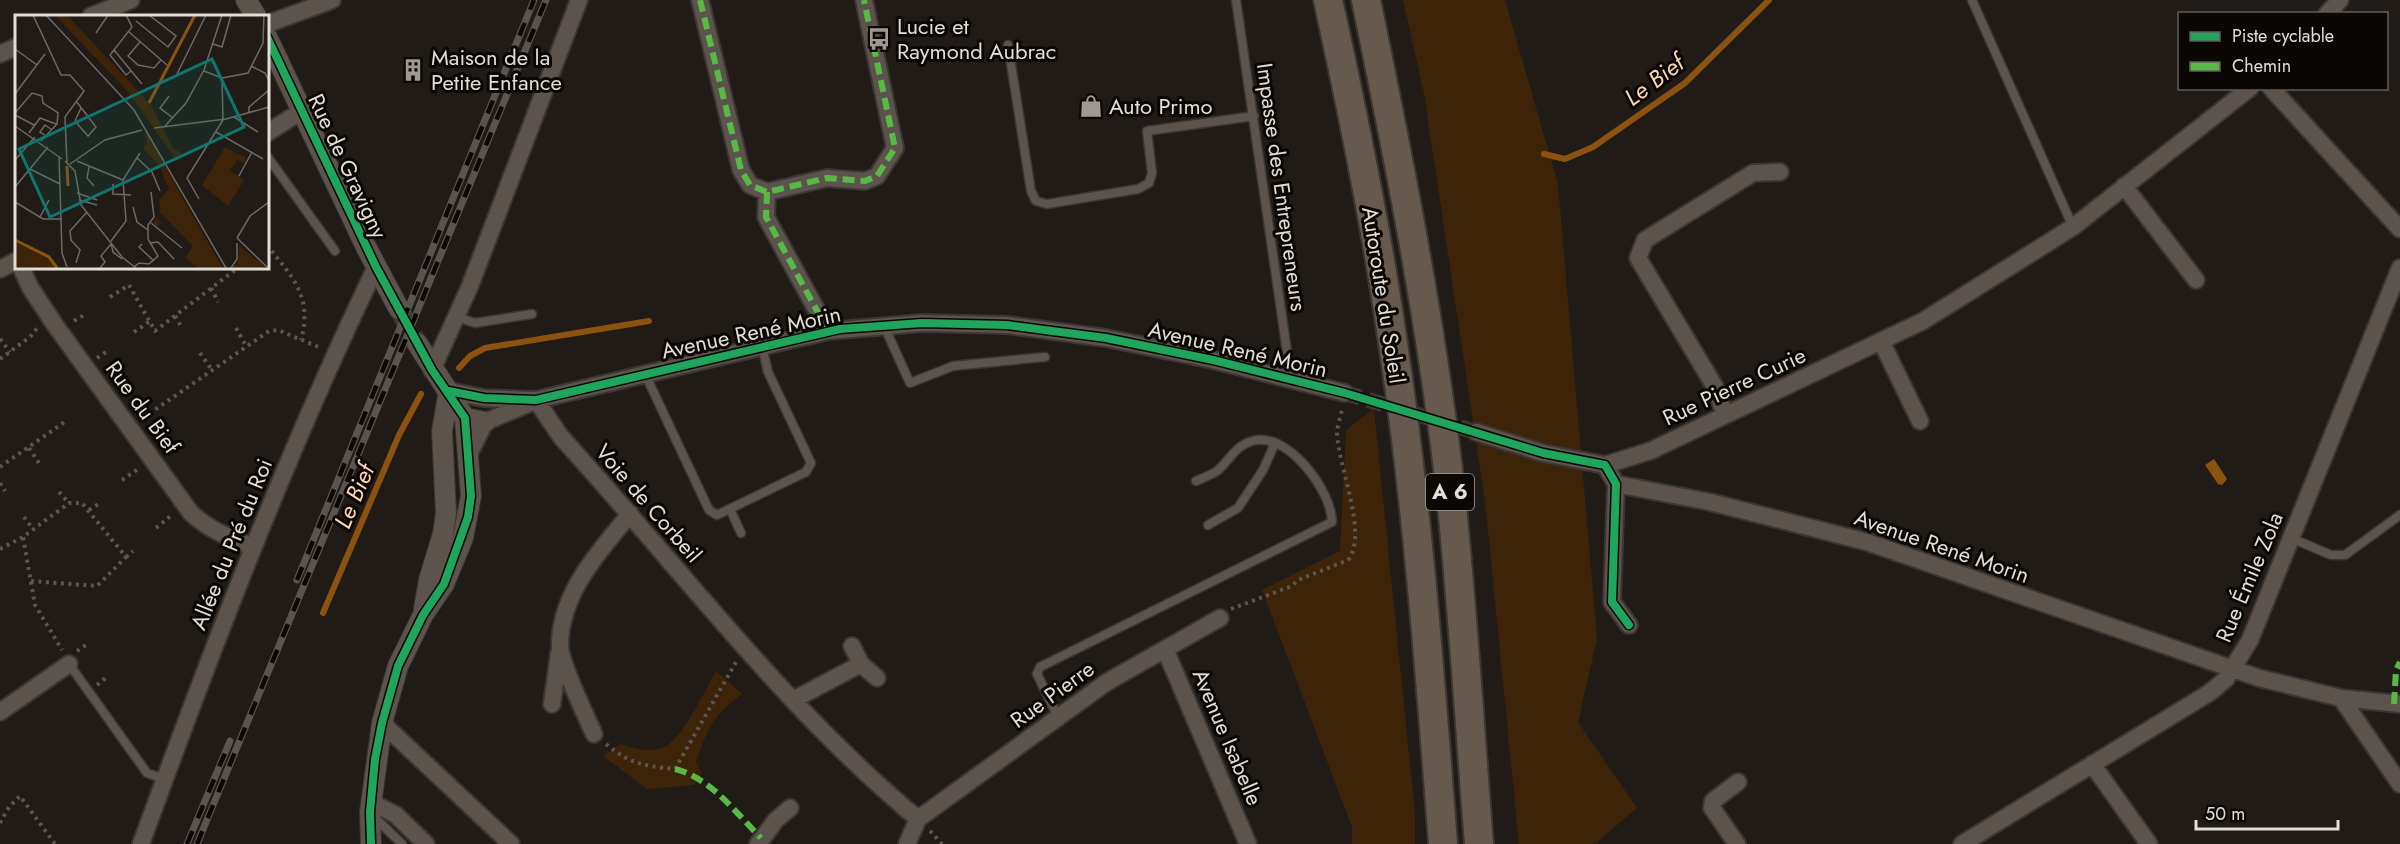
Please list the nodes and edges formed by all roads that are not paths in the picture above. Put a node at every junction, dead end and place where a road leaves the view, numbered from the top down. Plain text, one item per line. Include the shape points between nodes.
1 (131, 0) edge
2 (246, 0) edge
3 (332, 0) edge
4 (579, 0) edge
5 (700, 0) edge
6 (864, 0) edge
7 (1236, 0) edge
8 (1328, 0) edge
9 (1366, 0) edge
10 (1972, 0) edge
11 (2340, 0) edge
12 (2329, 12) edge
13 (94, 15) edge
14 (255, 15) edge
15 (268, 24) edge
16 (268, 39) edge
17 (1008, 45) dead end
18 (15, 47) edge
19 (0, 54) edge
20 (2247, 90) edge
21 (2273, 90) edge
22 (304, 114) junction
23 (1254, 116) junction
24 (268, 132) edge
25 (268, 157) edge
26 (1780, 172) dead end
27 (2124, 186) junction
28 (767, 192) junction
29 (2073, 227) junction
30 (2400, 229) edge
31 (335, 251) dead end
32 (15, 262) edge
33 (376, 267) junction
34 (21, 268) edge
35 (2400, 268) edge
36 (0, 269) edge
37 (2196, 280) dead end
38 (399, 309) tunnel mouth
39 (532, 314) dead end
40 (457, 317) junction
41 (884, 326) junction
42 (828, 331) junction
43 (1881, 341) junction
44 (417, 344) tunnel mouth
45 (762, 346) junction
46 (1046, 357) dead end
47 (432, 370) junction
48 (645, 373) junction
49 (1291, 379) junction
50 (449, 391) junction
51 (1345, 393) tunnel mouth
52 (536, 400) junction
53 (1725, 415) junction
54 (465, 418) junction
55 (1920, 421) dead end
56 (485, 422) junction
57 (1476, 432) tunnel mouth
58 (1275, 443) junction
59 (469, 454) junction
60 (1605, 465) junction
61 (1196, 480) dead end
62 (1616, 484) junction
63 (730, 509) junction
64 (630, 514) junction
65 (2400, 516) edge
66 (1208, 525) dead end
67 (741, 533) dead end
68 (2290, 537) junction
69 (253, 547) junction
70 (423, 615) junction
71 (1220, 618) dead end
72 (1629, 625) dead end
73 (852, 646) dead end
74 (1165, 648) junction
75 (560, 649) junction
76 (69, 664) joint
77 (861, 664) junction
78 (2230, 669) junction
79 (877, 678) dead end
80 (2341, 698) junction
81 (793, 700) junction
82 (2400, 704) edge
83 (552, 705) dead end
84 (0, 712) edge
85 (1058, 717) junction
86 (382, 723) junction
87 (594, 734) road end
88 (2092, 764) junction
89 (164, 779) junction
90 (1738, 782) dead end
91 (2400, 784) edge
92 (370, 807) junction
93 (790, 808) dead end
94 (918, 819) junction
95 (141, 844) edge
96 (371, 844) edge
97 (402, 844) edge
98 (426, 844) edge
99 (511, 844) edge
100 (758, 844) edge
101 (907, 844) edge
102 (1248, 844) edge
103 (1443, 844) edge
104 (1479, 844) edge
105 (1737, 844) edge
106 (1962, 844) edge
107 (2149, 844) edge

1 - 13 street
2 - 14 street
3 - 15 street
4 - 40 street
5 - 28 street via 741,170 750,185
6 - 28 street via 895,148 877,176 865,181 827,178
7 - 23 lane, Impasse des Entrepreneurs
8 - 103 highway, Autoroute du Soleil / A 6 via 1362,152 1391,330 1410,474
9 - 104 highway, Autoroute du Soleil / A 6 via 1428,320 1445,447
10 - 29 lane
11 - 12 street
16 - 22 street, Rue de Gravigny
17 - 23 lane via 1036,201 1047,204 1138,189 1149,183 1152,173 1147,131
18 - 19 street
20 - 27 street, Rue Pierre Curie
21 - 30 street
22 - 24 street
22 - 33 street, Rue de Gravigny
23 - 49 lane, Impasse des Entrepreneurs
25 - 31 lane
26 - 53 street via 1752,172 1645,240 1638,258 1715,387
27 - 29 street, Rue Pierre Curie
27 - 37 street
28 - 42 street via 766,217
29 - 43 street, Rue Pierre Curie via 1923,321
32 - 36 street
33 - 38 street, Rue de Gravigny
33 - 69 street, Allée du Pré du Roi via 334,354
34 - 69 street, Rue du Bief via 43,306 191,513 203,524
35 - 68 street, Rue Émile Zola
39 - 40 lane via 475,323
40 - 47 street
41 - 42 street, Avenue René Morin
41 - 46 lane via 910,383 954,366
41 - 49 street, Avenue René Morin via 1007,325 1106,339
42 - 45 street, Avenue René Morin
43 - 53 street, Rue Pierre Curie
43 - 55 street
44 - 47 street
45 - 48 street, Avenue René Morin
45 - 63 lane via 768,372 811,463 806,472
47 - 50 street
48 - 52 street, Avenue René Morin
48 - 63 lane via 709,510 717,515
49 - 51 street, Avenue René Morin
50 - 52 street, Avenue René Morin via 484,399
50 - 54 street
50 - 70 street via 442,431 446,513
52 - 56 street
52 - 64 street, Voie de Corbeil via 561,437
53 - 60 street, Rue Pierre Curie via 1650,451
54 - 56 street
54 - 59 street
56 - 59 street
57 - 60 street via 1543,453
58 - 61 lane via 1254,440 1238,446 1215,472
58 - 66 lane via 1238,508
58 - 85 lane via 1317,479 1332,512 1332,522 1040,667 1040,683
59 - 70 street via 471,496 462,538 444,584
60 - 62 street
62 - 72 street via 1612,602
62 - 78 street, Avenue René Morin via 1710,502 1867,542
63 - 67 lane
64 - 75 street via 592,559 575,590 564,620
64 - 81 street, Voie de Corbeil via 744,650
65 - 68 lane via 2345,555 2331,555
68 - 78 street, Rue Émile Zola via 2250,640
69 - 89 street, Allée du Pré du Roi
70 - 86 street via 398,666
71 - 74 street, Rue Pierre
73 - 77 street
74 - 85 street, Rue Pierre
74 - 102 street, Avenue Isabelle
75 - 83 street
75 - 87 street
76 - 84 street
76 - 89 lane via 147,773
77 - 79 street
77 - 81 street
78 - 80 street, Avenue René Morin
78 - 88 street, Rue Émile Zola via 2226,679 2209,693
80 - 82 street, Avenue René Morin
80 - 91 street
81 - 94 street, Voie de Corbeil via 876,784
85 - 94 street, Rue Pierre
86 - 92 street
86 - 99 street
88 - 106 street, Rue Émile Zola
88 - 107 street
89 - 95 street, Allée du Pré du Roi
90 - 105 street via 1713,801 1712,808
92 - 96 street
92 - 97 lane
92 - 98 street via 396,815
93 - 100 street
94 - 101 street

